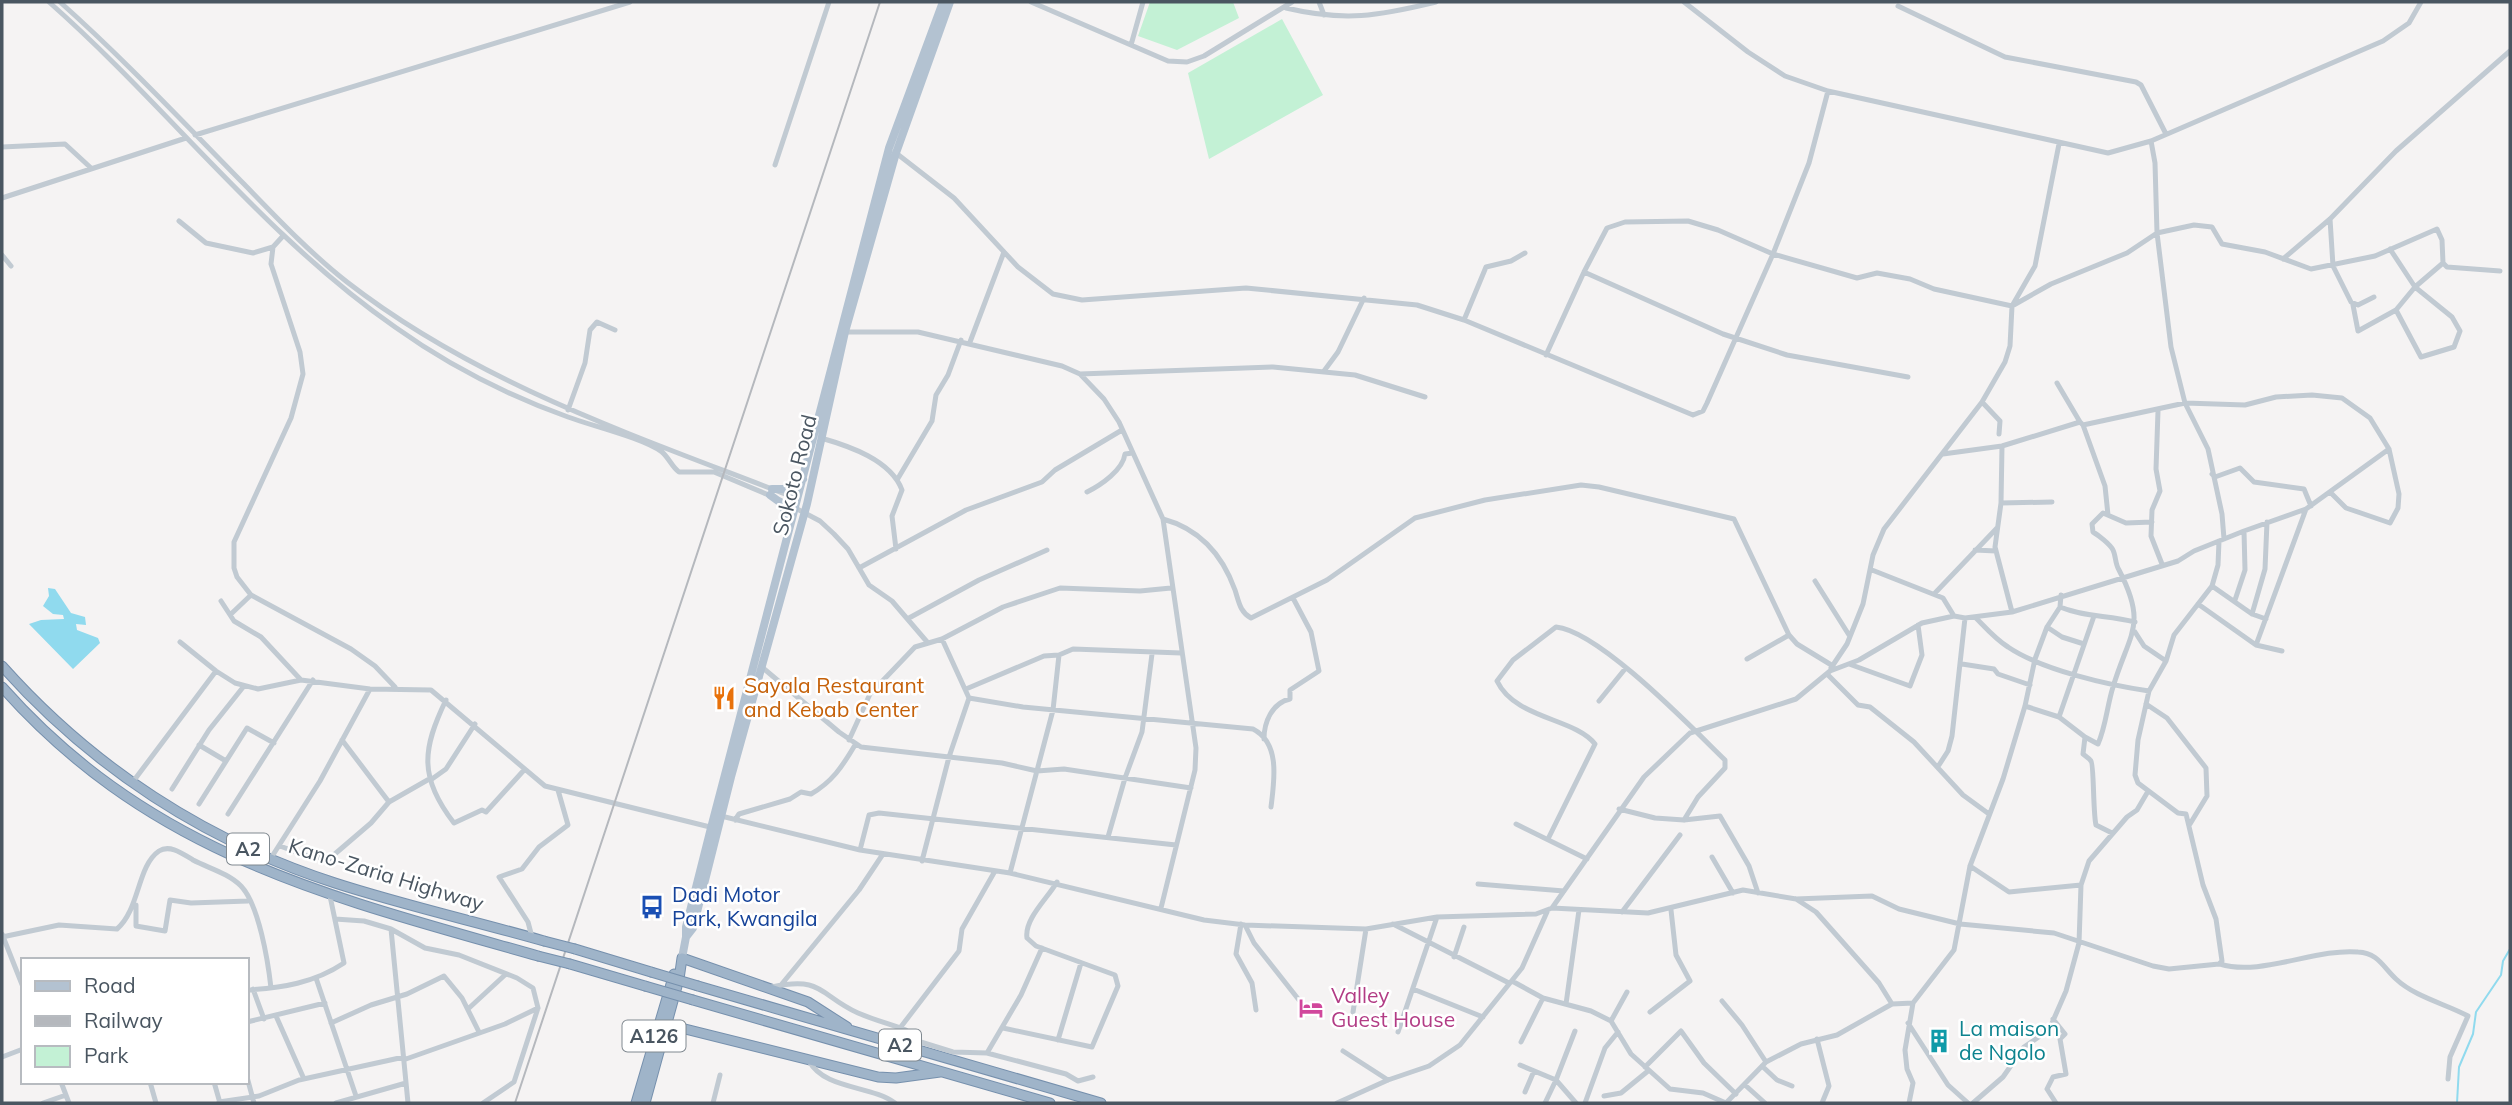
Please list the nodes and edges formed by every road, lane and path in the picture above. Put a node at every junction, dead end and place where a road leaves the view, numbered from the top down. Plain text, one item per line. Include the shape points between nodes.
1 (49, 2) edge
2 (60, 2) edge
3 (611, 2) edge
4 (627, 2) edge
5 (828, 2) edge
6 (943, 2) edge
7 (950, 2) edge
8 (1031, 2) edge
9 (1143, 2) edge
10 (1292, 2) edge
11 (1319, 2) edge
12 (1436, 2) edge
13 (1684, 2) edge
14 (2421, 2) edge
15 (1898, 6) dead end
16 (1286, 8) junction
17 (608, 9) junction
18 (1324, 15) junction
19 (1131, 45) junction
20 (2510, 51) edge
21 (1828, 91) junction
22 (2166, 134) junction
23 (195, 135) junction
24 (186, 138) junction
25 (2151, 141) junction
26 (2059, 144) junction
27 (2, 147) edge
28 (896, 153) junction
29 (775, 165) dead end
30 (91, 168) junction
31 (2, 198) edge
32 (268, 209) junction
33 (261, 214) junction
34 (2330, 219) junction
35 (179, 221) dead end
36 (2157, 233) junction
37 (283, 236) junction
38 (273, 247) junction
39 (2390, 249) junction
40 (1004, 252) junction
41 (1525, 253) dead end
42 (1773, 254) junction
43 (2, 255) edge
44 (2283, 258) junction
45 (2443, 263) junction
46 (11, 266) dead end
47 (2333, 266) junction
48 (2500, 271) dead end
49 (1584, 272) junction
50 (2415, 287) junction
51 (2374, 297) dead end
52 (1364, 298) junction
53 (2353, 304) junction
54 (2012, 306) junction
55 (2396, 310) junction
56 (1464, 320) junction
57 (615, 330) dead end
58 (845, 332) junction
59 (1736, 338) junction
60 (961, 340) junction
61 (970, 342) junction
62 (1546, 355) junction
63 (1324, 371) junction
64 (1080, 374) junction
65 (1908, 377) dead end
66 (2057, 383) dead end
67 (1425, 397) dead end
68 (1982, 402) junction
69 (2185, 403) junction
70 (569, 409) junction
71 (2158, 411) junction
72 (566, 416) junction
73 (2082, 423) junction
74 (1122, 430) junction
75 (1999, 434) dead end
76 (821, 438) junction
77 (2002, 446) junction
78 (2389, 449) junction
79 (1133, 453) junction
80 (1943, 454) junction
81 (2212, 474) junction
82 (803, 479) junction
83 (897, 480) junction
84 (771, 492) junction
85 (1087, 492) dead end
86 (2331, 493) junction
87 (2052, 502) dead end
88 (796, 503) junction
89 (2001, 503) junction
90 (806, 508) junction
91 (2309, 508) junction
92 (2108, 515) junction
93 (1163, 519) junction
94 (2152, 522) junction
95 (2267, 522) junction
96 (791, 524) junction
97 (1997, 528) junction
98 (2244, 531) junction
99 (2221, 540) junction
100 (896, 549) junction
101 (1046, 550) dead end
102 (1975, 550) junction
103 (1996, 551) junction
104 (2162, 564) junction
105 (859, 568) junction
106 (1871, 570) junction
107 (2124, 578) junction
108 (1815, 581) dead end
109 (2212, 586) junction
110 (1171, 588) junction
111 (1935, 593) junction
112 (251, 595) junction
113 (2061, 595) junction
114 (1293, 598) junction
115 (2235, 600) junction
116 (221, 601) dead end
117 (2198, 604) junction
118 (2060, 607) junction
119 (2012, 612) junction
120 (231, 614) junction
121 (2252, 614) junction
122 (1954, 615) junction
123 (2094, 616) junction
124 (1975, 617) junction
125 (909, 618) junction
126 (1965, 618) junction
127 (2266, 620) junction
128 (2135, 622) junction
129 (1918, 625) junction
130 (2047, 627) junction
131 (2135, 632) junction
132 (1789, 635) junction
133 (1849, 635) junction
134 (942, 639) junction
135 (180, 642) dead end
136 (928, 643) junction
137 (2084, 644) junction
138 (2256, 645) junction
139 (2282, 650) dead end
140 (1181, 653) junction
141 (1152, 654) junction
142 (1059, 655) junction
143 (1747, 659) dead end
144 (2035, 659) junction
145 (2166, 661) junction
146 (1962, 662) junction
147 (1849, 664) junction
148 (2, 666) edge
149 (763, 668) junction
150 (1625, 669) junction
151 (1830, 670) junction
152 (216, 671) junction
153 (2075, 674) junction
154 (301, 680) junction
155 (313, 680) junction
156 (2030, 685) junction
157 (2113, 685) junction
158 (244, 686) junction
159 (2, 687) edge
160 (395, 687) junction
161 (370, 689) junction
162 (966, 689) junction
163 (2149, 691) junction
164 (969, 698) junction
165 (446, 700) junction
166 (1599, 701) dead end
167 (2146, 704) junction
168 (2025, 706) junction
169 (1054, 710) junction
170 (2059, 717) junction
171 (1144, 718) junction
172 (1192, 723) junction
173 (475, 724) junction
174 (1696, 731) junction
175 (2085, 737) junction
176 (342, 740) junction
177 (1264, 740) junction
178 (852, 742) junction
179 (274, 743) junction
180 (199, 744) junction
181 (949, 757) junction
182 (226, 761) junction
183 (1939, 765) junction
184 (525, 769) junction
185 (1037, 771) junction
186 (431, 778) junction
187 (1125, 778) junction
188 (132, 783) junction
189 (1191, 788) junction
190 (173, 789) dead end
191 (558, 790) junction
192 (2147, 793) junction
193 (389, 802) junction
194 (199, 804) dead end
195 (1271, 807) dead end
196 (1619, 809) junction
197 (228, 814) dead end
198 (1989, 814) junction
199 (721, 816) junction
200 (933, 819) junction
201 (735, 820) junction
202 (1684, 820) junction
203 (1516, 824) dead end
204 (2190, 824) junction
205 (714, 828) junction
206 (1022, 829) junction
207 (1680, 835) dead end
208 (2111, 835) junction
209 (1108, 837) junction
210 (1548, 839) junction
211 (1176, 845) junction
212 (281, 846) junction
213 (860, 850) junction
214 (883, 854) junction
215 (1712, 857) dead end
216 (271, 858) junction
217 (1587, 859) junction
218 (922, 861) junction
219 (1970, 866) junction
220 (995, 871) junction
221 (1010, 873) junction
222 (1057, 882) junction
223 (1478, 884) dead end
224 (2081, 885) junction
225 (1564, 891) junction
226 (1733, 893) junction
227 (1758, 893) junction
228 (330, 896) junction
229 (136, 898) junction
230 (1796, 899) junction
231 (248, 901) junction
232 (1161, 908) junction
233 (1549, 910) junction
234 (1579, 910) junction
235 (1671, 910) junction
236 (1622, 912) junction
237 (1437, 917) junction
238 (335, 919) junction
239 (1392, 923) junction
240 (1243, 924) junction
241 (1960, 925) junction
242 (1464, 927) dead end
243 (391, 929) junction
244 (1366, 929) junction
245 (2, 936) edge
246 (532, 937) junction
247 (1427, 942) junction
248 (2079, 943) junction
249 (1042, 948) junction
250 (1454, 957) junction
251 (682, 958) junction
252 (1081, 963) junction
253 (2220, 964) junction
254 (678, 971) junction
255 (506, 974) junction
256 (316, 978) junction
257 (21, 982) edge
258 (1510, 982) junction
259 (781, 985) junction
260 (271, 988) junction
261 (769, 988) junction
262 (1413, 989) junction
263 (250, 990) edge
264 (1627, 992) dead end
265 (396, 998) junction
266 (1543, 998) junction
267 (1299, 1000) dead end
268 (1722, 1001) dead end
269 (325, 1003) junction
270 (1913, 1003) junction
271 (1566, 1004) junction
272 (1892, 1004) junction
273 (538, 1008) junction
274 (468, 1009) junction
275 (1256, 1010) dead end
276 (1353, 1012) dead end
277 (1650, 1012) dead end
278 (792, 1013) junction
279 (276, 1016) junction
280 (1483, 1017) junction
281 (264, 1019) junction
282 (2053, 1019) junction
283 (1611, 1021) junction
284 (248, 1022) edge
285 (331, 1023) junction
286 (1908, 1023) junction
287 (665, 1024) junction
288 (788, 1027) junction
289 (900, 1028) junction
290 (1003, 1028) junction
291 (1398, 1031) dead end
292 (1575, 1031) dead end
293 (479, 1032) junction
294 (1618, 1032) junction
295 (861, 1034) junction
296 (1818, 1039) junction
297 (1058, 1040) junction
298 (1521, 1042) dead end
299 (21, 1050) edge
300 (1343, 1051) dead end
301 (987, 1052) junction
302 (2, 1057) edge
303 (405, 1058) junction
304 (808, 1059) junction
305 (1764, 1064) junction
306 (1520, 1065) dead end
307 (348, 1067) junction
308 (1646, 1069) junction
309 (1534, 1072) junction
310 (949, 1073) junction
311 (720, 1074) dead end
312 (1093, 1077) dead end
313 (304, 1079) junction
314 (2448, 1079) dead end
315 (248, 1080) edge
316 (1388, 1080) junction
317 (1556, 1080) junction
318 (406, 1083) junction
319 (62, 1084) edge
320 (151, 1084) edge
321 (215, 1084) edge
322 (1745, 1085) junction
323 (1792, 1086) dead end
324 (1525, 1092) dead end
325 (66, 1094) junction
326 (1735, 1094) junction
327 (356, 1096) junction
328 (1605, 1096) dead end
329 (254, 1100) edge
330 (43, 1103) edge
331 (69, 1103) edge
332 (156, 1103) edge
333 (220, 1103) edge
334 (336, 1103) edge
335 (408, 1103) edge
336 (483, 1103) edge
337 (636, 1103) edge
338 (645, 1103) edge
339 (713, 1103) edge
340 (895, 1103) edge
341 (1051, 1103) edge
342 (1101, 1103) edge
343 (1336, 1103) edge
344 (1545, 1103) edge
345 (1576, 1103) edge
346 (1585, 1103) edge
347 (1765, 1103) edge
348 (1822, 1103) edge
349 (1909, 1103) edge
350 (1968, 1103) edge
351 (1973, 1103) edge
352 (2056, 1103) edge

1 - 24 street
2 - 23 street via 119,55
3 - 17 street
4 - 17 street
5 - 29 street
6 - 82 main road, Sokoto Road via 889,148
7 - 28 main road, Sokoto Road
8 - 19 street
9 - 19 street
10 - 16 street
11 - 18 street
12 - 18 street via 1385,14
13 - 21 street via 1785,76
14 - 22 street via 2409,23 2390,37
15 - 22 street via 2005,57 2136,82
16 - 18 street
16 - 19 street via 1187,62 1168,61
17 - 23 street
20 - 34 street via 2396,151
21 - 26 street
21 - 42 street via 1809,163
22 - 25 street
23 - 32 street
24 - 30 street
24 - 33 street
25 - 26 street via 2108,153
25 - 36 street
26 - 54 street via 2035,266
27 - 30 street via 65,144
28 - 40 street via 954,198
28 - 58 main road, Sokoto Road
30 - 31 street
32 - 33 street
32 - 70 street via 345,280 421,334 498,377
33 - 37 street
34 - 44 street
34 - 47 street
35 - 38 street via 206,243 253,253
36 - 44 street via 2194,225 2212,227 2222,244
36 - 54 street via 2127,253 2051,284
36 - 69 street via 2171,347
37 - 38 street
37 - 72 street via 362,304 439,356
38 - 112 street via 271,264 303,374 291,418 234,542 237,577
39 - 45 street via 2437,229
39 - 47 street
39 - 50 street
40 - 52 street via 1039,286 1069,299 1246,288
40 - 61 street
41 - 56 street via 1486,267
42 - 49 street via 1688,221 1625,222 1607,228 1600,236
42 - 54 street via 1857,278 1877,273
42 - 59 street
43 - 46 street
44 - 47 street via 2311,269
45 - 48 street
45 - 50 street
47 - 53 street
49 - 59 street
49 - 62 street
50 - 55 street
50 - 55 street via 2456,323 2460,331 2454,347 2421,357
51 - 53 street
52 - 56 street via 1417,305
52 - 63 street
53 - 55 street via 2358,331
54 - 68 street via 2008,355
56 - 62 street
57 - 70 street via 597,322 592,327
58 - 60 street via 907,331
58 - 76 main road, Sokoto Road
59 - 62 street via 1707,404 1698,414 1684,413
59 - 65 street via 1812,362
60 - 61 street
60 - 83 street via 936,395 932,421
61 - 64 street
63 - 64 street via 1223,367
63 - 67 street via 1355,375
64 - 74 street via 1104,399
66 - 73 street
68 - 75 street via 2000,421
68 - 80 street
69 - 71 street
69 - 78 street via 2245,405 2312,395 2342,398 2370,418
69 - 81 street via 2206,442
70 - 72 street
70 - 84 street
71 - 73 street
71 - 94 street via 2160,491 2153,504
72 - 84 street via 655,448 679,472 714,472
73 - 77 street
73 - 92 street via 2105,486
74 - 79 street
74 - 100 street via 1042,482 966,510
76 - 83 street via 863,454
76 - 90 main road, Sokoto Road
77 - 80 street
77 - 89 street
78 - 86 street
78 - 86 street via 2399,494 2393,522 2346,508
79 - 85 street via 1125,454 1114,472
79 - 93 street
80 - 106 street via 1884,529
81 - 91 street via 2216,477 2239,468 2254,482 2304,489
81 - 99 street via 2222,514
82 - 84 main road
82 - 88 main road, Sokoto Road
83 - 100 street via 902,491 892,516
84 - 88 street
84 - 96 main road
86 - 91 street
87 - 89 street
88 - 90 street
88 - 96 main road, Sokoto Road
89 - 97 street
90 - 105 street via 834,534
90 - 149 main road, Sokoto Road
91 - 95 street
91 - 127 street
92 - 94 street via 2126,523
92 - 107 street via 2098,516 2092,530 2112,548
93 - 110 street
93 - 114 street via 1200,536 1217,553 1247,616 1257,618
94 - 104 street via 2152,539
95 - 98 street
95 - 121 street via 2265,569
96 - 205 main road, Sokoto Road
97 - 102 street
97 - 103 street
98 - 99 street
98 - 115 street via 2245,570
99 - 104 street
99 - 109 street
100 - 105 street
101 - 125 street
102 - 103 street
102 - 111 street
103 - 119 street
104 - 107 street
105 - 125 street via 873,590
106 - 111 street
106 - 133 street
107 - 113 street
107 - 128 street
108 - 133 street
109 - 115 street
109 - 117 street
110 - 134 street via 1060,587 1003,607
110 - 140 street
111 - 122 street
112 - 120 street
112 - 160 street via 351,649
113 - 118 street
113 - 119 street
114 - 132 street via 1327,580 1415,518 1485,500 1591,485 1734,519
114 - 177 street via 1311,632 1319,671 1290,690 1290,699 1275,706
115 - 121 street
116 - 120 street
117 - 138 street
117 - 145 street via 2178,627
118 - 123 street
118 - 130 street
119 - 124 street
120 - 154 street
121 - 127 street
122 - 126 street
122 - 129 street
123 - 128 street
123 - 137 street
124 - 126 street
124 - 144 street via 2009,648
125 - 136 street
126 - 146 street
127 - 138 street
128 - 131 street
129 - 147 street
129 - 147 street via 1922,655 1910,686
130 - 137 street
130 - 144 street
131 - 145 street via 2144,646
131 - 157 street
132 - 143 street
132 - 151 street
133 - 151 street
134 - 136 street
134 - 162 street
135 - 152 street
136 - 178 street via 915,647 870,694
137 - 153 street
138 - 139 street
140 - 141 street
140 - 172 street
141 - 142 street via 1073,649
141 - 171 street
142 - 162 street via 1044,656
142 - 169 street
144 - 153 street
144 - 156 street
145 - 163 street
146 - 156 street via 1994,669
146 - 183 street via 1952,736
147 - 151 street
148 - 188 highway, Kano-Zaria Highway / A2 via 59,726
149 - 178 street
149 - 199 main road, Sokoto Road
150 - 166 street
150 - 174 street
150 - 210 street via 1580,634 1556,627 1513,660 1497,681 1535,714 1595,744
151 - 174 street via 1796,699
151 - 183 street via 1858,705 1870,707
152 - 158 street
152 - 188 street
153 - 157 street
153 - 170 street
154 - 155 street
154 - 158 street via 258,689
155 - 161 street
155 - 179 street
156 - 168 street
157 - 163 street
157 - 175 street via 2098,744
158 - 180 street
159 - 228 highway, Kano-Zaria Highway / A2 via 64,750 155,816 240,861
160 - 161 street
160 - 165 street via 431,690
161 - 176 street
162 - 164 street
163 - 167 street
164 - 169 street
164 - 181 street
165 - 173 street
165 - 186 street via 426,748
167 - 192 street via 2135,775
167 - 204 street via 2167,718 2206,768 2207,796
168 - 170 street
168 - 198 street
169 - 171 street
169 - 185 street
170 - 175 street
171 - 172 street
171 - 187 street
172 - 177 street via 1252,729
172 - 189 street via 1196,748
173 - 184 street
173 - 186 street via 446,769
174 - 196 street via 1671,748
174 - 202 street via 1727,764
175 - 208 street via 2083,754 2092,761 2094,771 2096,825
176 - 193 street
176 - 212 street
177 - 195 street via 1275,766
178 - 181 street
178 - 201 street via 839,772 825,787 739,814
179 - 182 street via 247,727
179 - 197 street
180 - 182 street
180 - 190 street
181 - 185 street
181 - 200 street
182 - 194 street
183 - 198 street via 1963,795
184 - 186 street via 486,812 458,823 442,807
184 - 191 street via 545,786
185 - 187 street via 1064,769
185 - 206 street
186 - 193 street
187 - 189 street
187 - 209 street
188 - 216 highway, Kano-Zaria Highway / A2 via 197,824
189 - 211 street
191 - 205 street
191 - 246 street via 568,825 539,847 522,869 499,877 528,922
192 - 204 street via 2186,814
192 - 208 street
193 - 212 street via 329,859
196 - 202 street
196 - 217 street
198 - 219 street
199 - 201 street
199 - 205 main road, Sokoto Road
200 - 206 street
200 - 213 street via 872,813
200 - 218 street
201 - 213 street
202 - 227 street via 1720,816 1749,866
203 - 210 street
204 - 253 street via 2203,885 2216,919
205 - 251 main road, Sokoto Road via 693,928
206 - 209 street
206 - 221 street
207 - 236 street
208 - 224 street via 2089,861
209 - 211 street
210 - 217 street
211 - 232 street
212 - 216 street
213 - 214 street
214 - 218 street
214 - 259 street
215 - 226 street
216 - 246 highway, Kano-Zaria Highway / A2 via 335,883
217 - 225 street
218 - 220 street
219 - 224 street via 2009,892
219 - 241 street
220 - 221 street
220 - 289 street via 962,929 959,951
221 - 222 street
222 - 232 street
222 - 249 street via 1026,932 1028,941
223 - 225 street
224 - 248 street
225 - 233 street
226 - 227 street
226 - 235 street
227 - 230 street
228 - 238 street
228 - 288 highway, Kano-Zaria Highway / A2, bridge
229 - 231 street via 151,860 166,848 231,878 243,888
229 - 231 street via 136,926 166,931 170,900
229 - 245 street via 130,917 117,929 59,925
230 - 241 street via 1871,896 1899,909
230 - 272 street via 1823,920
231 - 260 street via 268,961
232 - 240 street via 1204,920
233 - 234 street
233 - 237 street
233 - 258 street via 1531,952
234 - 236 street
234 - 271 street
235 - 236 street
235 - 277 street via 1676,955 1690,981
237 - 239 street
237 - 247 street
238 - 243 street
238 - 256 street via 345,961
239 - 244 street
239 - 247 street
240 - 244 street
240 - 267 street
240 - 275 street via 1236,954 1252,983
241 - 248 street via 2054,933
241 - 270 street via 1954,950
242 - 250 street
243 - 255 street via 425,948 459,955
243 - 265 street
244 - 276 street
245 - 257 street
246 - 278 highway, Kano-Zaria Highway / A2, bridge
247 - 250 street
247 - 262 street
248 - 253 street via 2164,968
248 - 282 street
249 - 252 street
249 - 290 street
250 - 258 street
251 - 254 highway, A126
251 - 261 highway
252 - 297 street
252 - 297 street via 1115,975 1118,986 1095,1045 1089,1048
253 - 314 street via 2276,964 2357,951 2369,954 2382,961 2397,980 2468,1016 2450,1057
254 - 287 highway, A126
254 - 337 highway, A126 via 672,975
255 - 273 street via 533,989
255 - 274 street
256 - 260 street
256 - 269 street
258 - 266 street
258 - 280 street
259 - 261 street
259 - 289 street via 795,982 818,987 858,1013
260 - 263 street
261 - 295 highway via 817,1007
262 - 280 street
262 - 291 street
263 - 281 street
264 - 283 street
265 - 274 street via 444,976
265 - 285 street
265 - 303 street
266 - 271 street
266 - 298 street
268 - 305 street
269 - 279 street
269 - 285 street
270 - 272 street
270 - 286 street
271 - 283 street
272 - 296 street via 1837,1035
273 - 293 street
273 - 336 street via 514,1082
274 - 293 street
278 - 288 highway
278 - 295 highway, A2
279 - 281 street
279 - 313 street
280 - 316 street via 1465,1041 1436,1063
281 - 284 street
282 - 351 street via 2049,1030 2024,1047 2003,1077
282 - 352 street via 2065,1034 2060,1039 2066,1074 2053,1077 2047,1089
283 - 294 street
285 - 307 street
286 - 349 street
286 - 350 street via 1948,1085
287 - 304 highway
287 - 338 highway, A126
288 - 310 highway, A2
289 - 301 street via 911,1039 953,1052
290 - 297 street
290 - 301 street
292 - 317 street
293 - 303 street
294 - 308 street
294 - 346 street via 1605,1048
295 - 342 highway, A2
296 - 305 street
296 - 348 street via 1829,1086
299 - 302 street
300 - 316 street
301 - 312 street via 1078,1081
303 - 307 street
303 - 318 street
304 - 310 highway via 886,1078
304 - 340 street via 812,1067 835,1081
305 - 322 street
305 - 323 street via 1777,1080
306 - 309 street
307 - 313 street
307 - 327 street
308 - 326 street via 1670,1089 1703,1093 1726,1103
308 - 326 street via 1681,1031
308 - 328 street via 1621,1093
309 - 317 street
309 - 324 street
310 - 341 highway, A2
311 - 339 street
313 - 329 street
315 - 329 street
316 - 343 street
317 - 344 street
317 - 345 street
318 - 327 street
318 - 335 street
319 - 325 street
320 - 332 street
321 - 333 street
322 - 326 street
322 - 347 street
325 - 330 street
325 - 331 street
327 - 334 street
329 - 333 street

